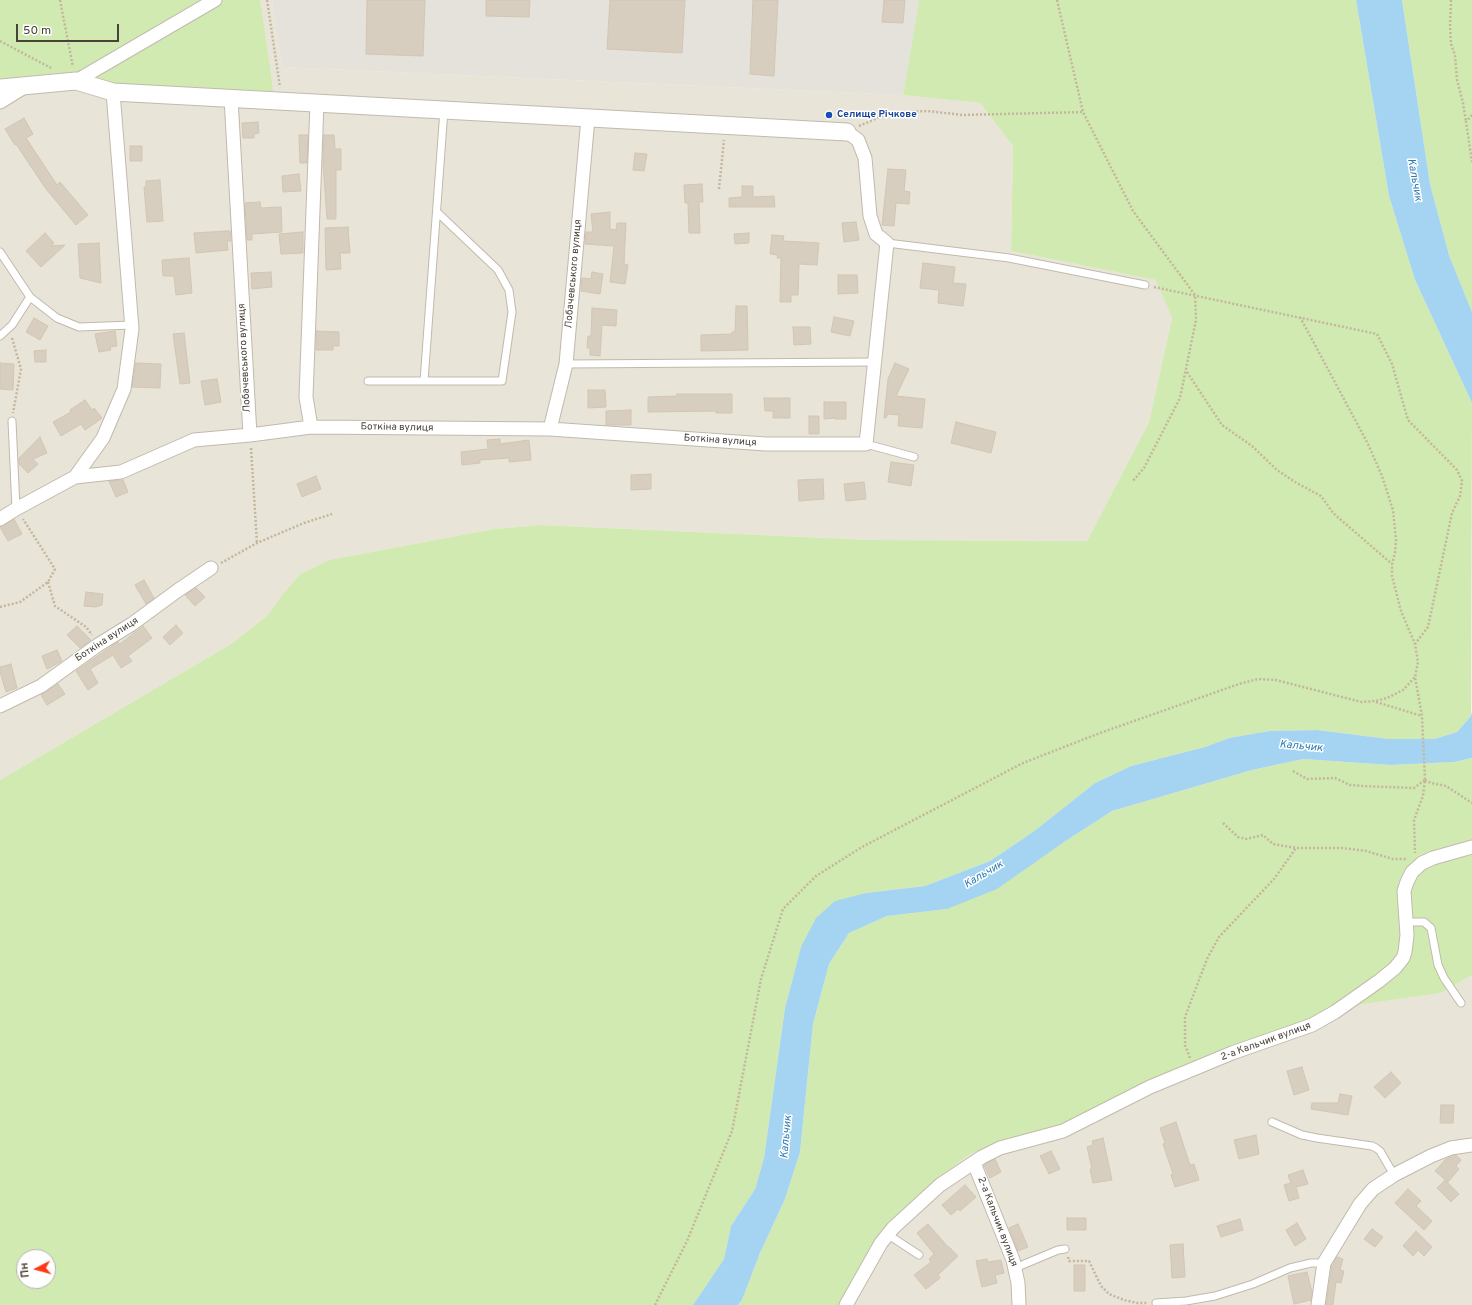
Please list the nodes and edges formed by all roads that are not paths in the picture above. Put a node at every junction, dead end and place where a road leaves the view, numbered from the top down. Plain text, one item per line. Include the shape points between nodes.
1 (215, 0) edge
2 (76, 81) junction
3 (26, 86) junction
4 (0, 88) edge
5 (113, 92) junction
6 (231, 98) junction
7 (0, 102) edge
8 (317, 103) junction
9 (444, 110) junction
10 (588, 118) junction
11 (848, 132) joint
12 (437, 212) junction
13 (887, 243) junction
14 (0, 252) edge
15 (1145, 285) road end
16 (30, 297) junction
17 (132, 325) junction
18 (0, 336) edge
19 (874, 362) junction
20 (566, 364) junction
21 (368, 381) dead end
22 (424, 381) junction
23 (12, 421) road end
24 (311, 427) junction
25 (550, 429) junction
26 (250, 435) junction
27 (866, 444) junction
28 (914, 457) dead end
29 (75, 478) junction
30 (16, 509) junction
31 (0, 519) edge
32 (211, 568) road end
33 (0, 706) edge
34 (1472, 847) edge
35 (1406, 922) junction
36 (1461, 1003) dead end
37 (1272, 1122) dead end
38 (1472, 1145) edge
39 (974, 1163) junction
40 (1394, 1175) junction
41 (887, 1234) junction
42 (1065, 1249) road end
43 (920, 1255) dead end
44 (1324, 1264) junction
45 (1015, 1268) junction
46 (1156, 1303) road end
47 (846, 1305) edge
48 (1019, 1305) edge
49 (1318, 1305) edge

1 - 2 street
2 - 3 street
2 - 5 street
3 - 4 street
3 - 7 street
5 - 6 street
5 - 17 street
6 - 8 street
6 - 26 street, Лобачевського вулиця
8 - 9 street
8 - 24 street via 306,397
9 - 10 street
9 - 12 lane
10 - 11 street
10 - 20 street, Лобачевського вулиця
11 - 13 street via 858,140 865,158 870,216 876,234
12 - 22 lane
12 - 22 lane via 498,270 509,290 512,312 502,381
13 - 15 lane via 1009,258
13 - 19 street
14 - 16 lane
16 - 17 lane via 57,318 79,326
16 - 18 lane via 9,328
17 - 29 street via 124,389 103,438
19 - 20 lane
19 - 27 street
20 - 25 street, Лобачевського вулиця
21 - 22 lane
23 - 30 lane
24 - 25 street, Боткіна вулиця
24 - 26 street, Боткіна вулиця
25 - 27 street, Боткіна вулиця via 766,444
26 - 29 street via 194,440 121,472
27 - 28 lane
29 - 30 street
30 - 31 street
32 - 33 street, Боткіна вулиця via 40,686
34 - 35 street, 2-а Кальчик вулиця via 1415,864 1405,887
35 - 36 lane via 1424,922 1431,928 1438,965
35 - 39 street, 2-а Кальчик вулиця via 1406,947 1398,964 1340,1008 1312,1025 1232,1053 1140,1092 1063,1131 1000,1148
37 - 40 lane via 1310,1136 1376,1148
38 - 40 street via 1451,1148
39 - 41 street, 2-а Кальчик вулиця via 940,1186
39 - 45 street, 2-а Кальчик вулиця
40 - 44 street via 1373,1189 1360,1204
41 - 43 lane
41 - 47 street, 2-а Кальчик вулиця
42 - 45 lane
44 - 46 lane via 1297,1266 1215,1296
44 - 49 street
45 - 48 street, 2-а Кальчик вулиця

